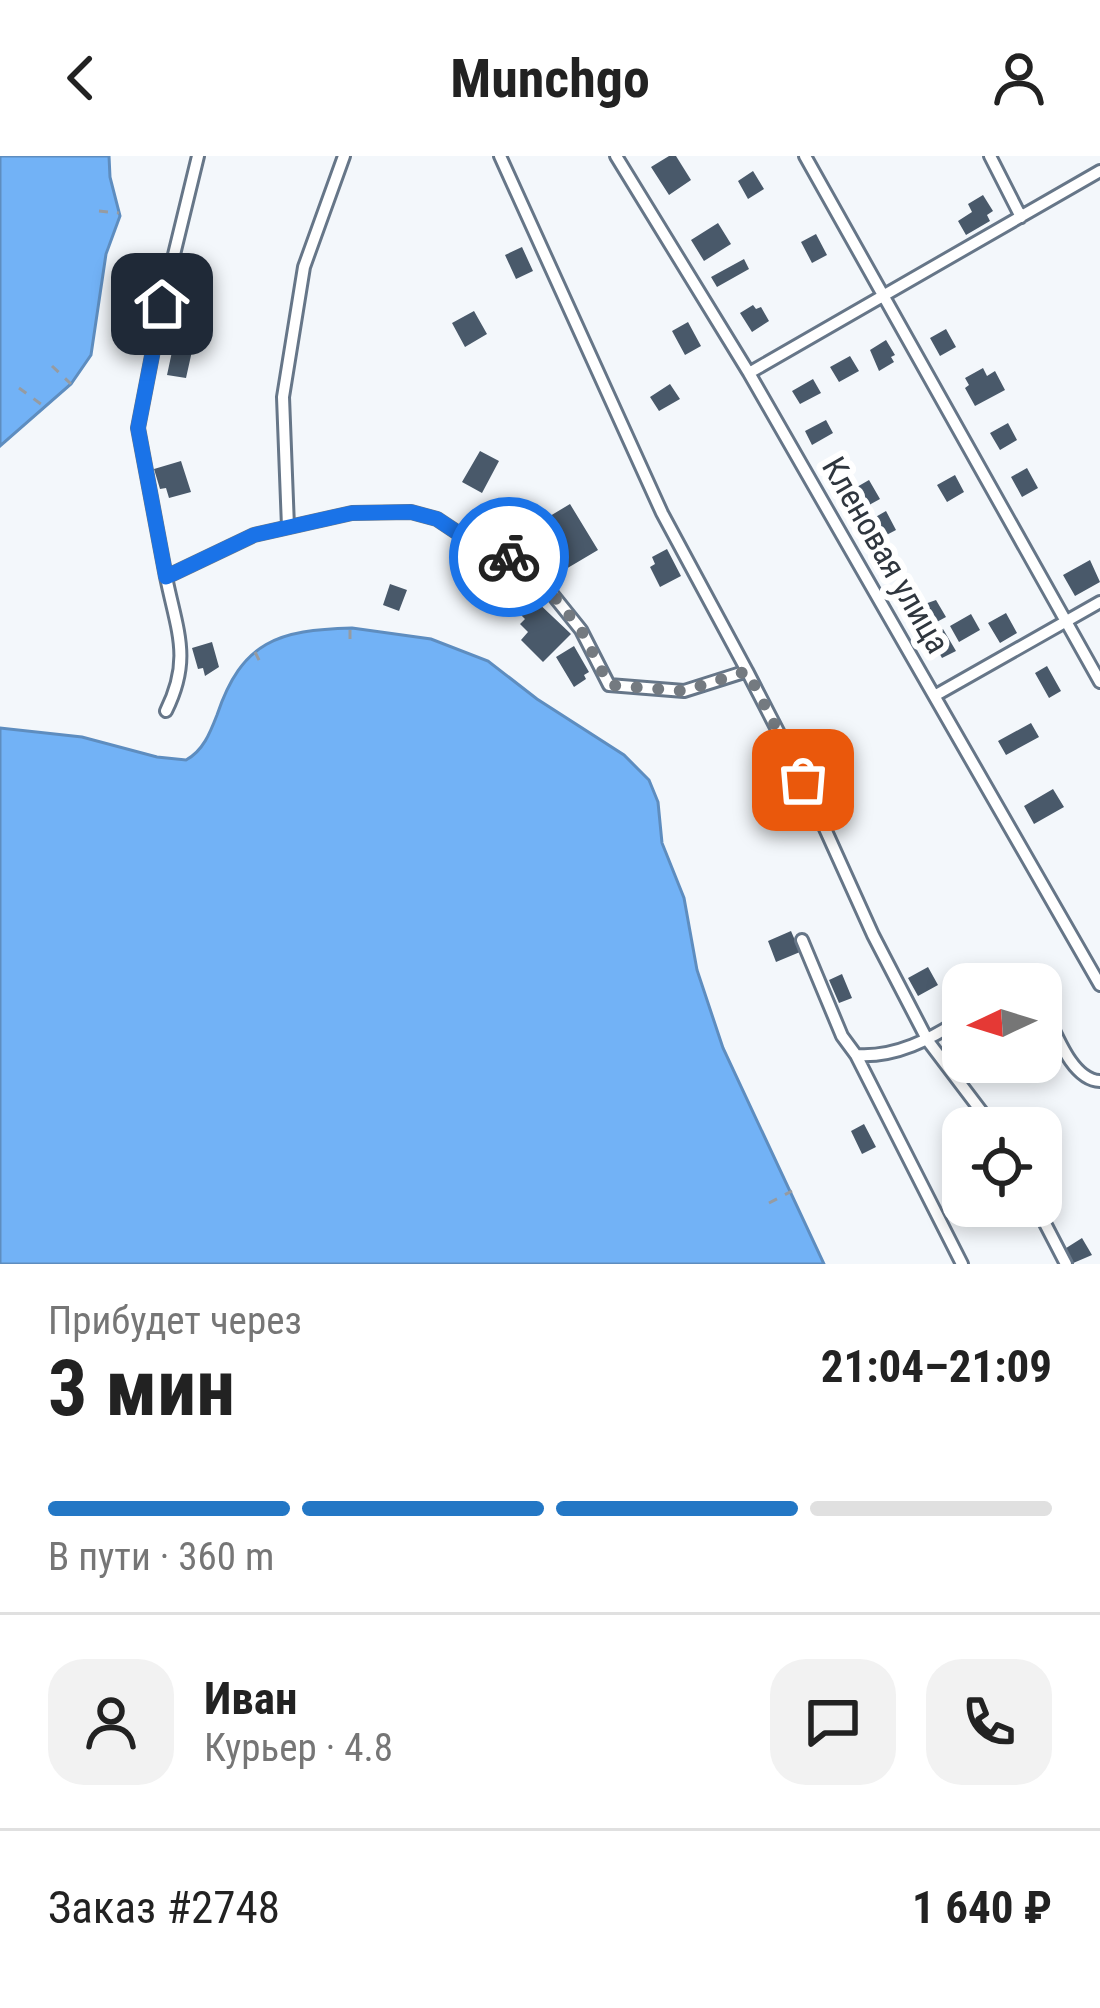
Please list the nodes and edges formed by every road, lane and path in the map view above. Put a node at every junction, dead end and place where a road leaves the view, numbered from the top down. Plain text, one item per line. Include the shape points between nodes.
1 (198, 156) edge
2 (344, 156) edge
3 (500, 156) edge
4 (616, 156) edge
5 (805, 156) edge
6 (990, 156) edge
7 (1100, 171) edge
8 (99, 212) dead end
9 (119, 213) dead end
10 (1021, 217) junction
11 (884, 296) junction
12 (52, 366) dead end
13 (749, 373) junction
14 (71, 384) dead end
15 (20, 388) dead end
16 (45, 407) dead end
17 (288, 527) junction
18 (166, 577) junction
19 (1100, 602) edge
20 (1066, 621) junction
21 (350, 628) dead end
22 (350, 639) dead end
23 (255, 652) dead end
24 (260, 662) dead end
25 (747, 671) junction
26 (1100, 682) edge
27 (936, 694) junction
28 (166, 711) dead end
29 (802, 940) dead end
30 (1100, 985) edge
31 (942, 1032) edge
32 (928, 1041) junction
33 (1062, 1042) edge
34 (856, 1055) junction
35 (1100, 1081) edge
36 (978, 1107) edge
37 (792, 1191) dead end
38 (769, 1203) dead end
39 (1047, 1227) edge
40 (962, 1264) edge
41 (1066, 1264) edge

1 - 18 street via 138,428
2 - 17 street via 304,267 283,397
3 - 25 street via 662,513
4 - 13 street, Кленовая улица
5 - 11 street
6 - 10 street
7 - 10 street
8 - 9 path
10 - 11 street
11 - 13 street
11 - 20 street
12 - 14 path
13 - 27 street, Кленовая улица
15 - 16 path
17 - 18 street
17 - 25 street via 352,513 437,519 528,564 581,630 609,685 684,691
18 - 28 street via 182,679
19 - 20 street
20 - 26 street
20 - 27 street
21 - 22 path
23 - 24 path
25 - 32 street
27 - 30 street, Кленовая улица
29 - 34 street
31 - 32 street
32 - 34 street
32 - 36 street
33 - 35 street via 1079,1073
34 - 40 street
37 - 38 path
39 - 41 street

